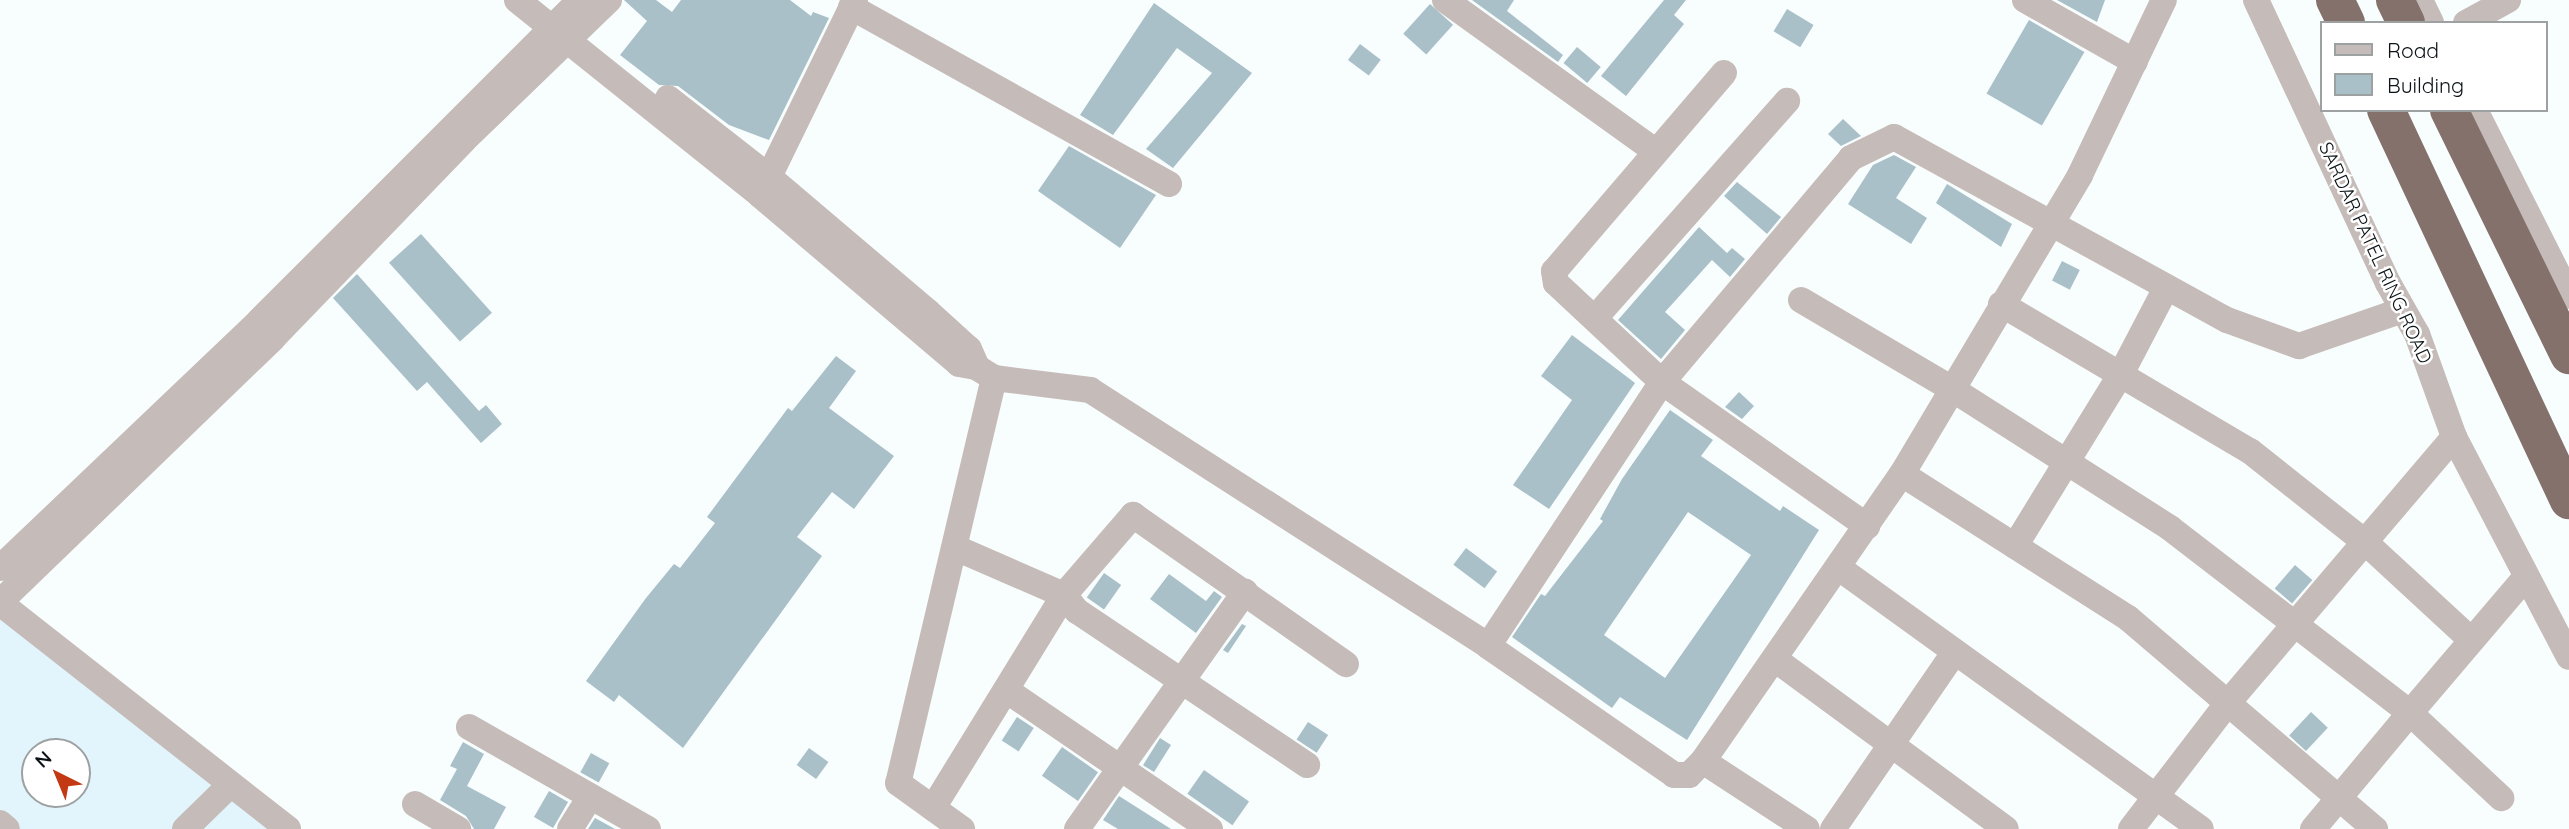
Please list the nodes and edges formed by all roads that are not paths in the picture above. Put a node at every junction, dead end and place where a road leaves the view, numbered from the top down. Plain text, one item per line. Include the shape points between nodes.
1 (517, 0) edge
2 (609, 0) edge
3 (1445, 0) edge
4 (2025, 0) edge
5 (2164, 0) edge
6 (2256, 0) edge
7 (2335, 0) edge
8 (2395, 0) edge
9 (2420, 0) edge
10 (2508, 0) edge
11 (853, 3) edge
12 (563, 19) edge
13 (2345, 21) edge
14 (2405, 21) edge
15 (2430, 21) edge
16 (2470, 21) edge
17 (2136, 62) junction
18 (1724, 73) dead end
19 (1787, 102) dead end
20 (2387, 112) edge
21 (2450, 112) edge
22 (2476, 112) edge
23 (1654, 150) junction
24 (1169, 184) dead end
25 (765, 186) junction
26 (2050, 226) junction
27 (2166, 288) junction
28 (2569, 296) edge
29 (1801, 300) dead end
30 (2001, 304) junction
31 (2403, 310) junction
32 (1595, 318) junction
33 (2569, 355) edge
34 (985, 372) junction
35 (2121, 374) junction
36 (1662, 382) junction
37 (1952, 389) junction
38 (2454, 437) junction
39 (2066, 464) junction
40 (1902, 474) junction
41 (2569, 500) edge
42 (1867, 526) junction
43 (2365, 542) junction
44 (2015, 546) junction
45 (956, 548) junction
46 (0, 568) edge
47 (1839, 568) junction
48 (2525, 578) junction
49 (1245, 592) junction
50 (1064, 595) junction
51 (0, 602) edge
52 (2293, 625) junction
53 (2470, 639) junction
54 (1488, 646) junction
55 (1955, 653) junction
56 (2569, 657) edge
57 (1776, 660) junction
58 (1346, 664) dead end
59 (1183, 681) junction
60 (1006, 690) junction
61 (2226, 705) junction
62 (2410, 713) junction
63 (469, 727) dead end
64 (1889, 747) junction
65 (1703, 761) junction
66 (1307, 765) dead end
67 (1123, 766) junction
68 (230, 785) junction
69 (2158, 794) junction
70 (2337, 797) junction
71 (589, 798) junction
72 (2501, 798) dead end
73 (415, 804) dead end
74 (933, 808) junction
75 (0, 823) edge
76 (7, 829) edge
77 (185, 829) edge
78 (288, 829) edge
79 (458, 829) edge
80 (570, 829) edge
81 (648, 829) edge
82 (962, 829) edge
83 (1077, 829) edge
84 (1210, 829) edge
85 (1807, 829) edge
86 (1833, 829) edge
87 (2006, 829) edge
88 (2131, 829) edge
89 (2202, 829) edge
90 (2313, 829) edge
91 (2375, 829) edge

1 - 12 street
2 - 12 street
3 - 23 street
4 - 17 street
5 - 17 street
6 - 31 street, SARDAR PATEL RING ROAD
7 - 13 highway
8 - 14 highway
9 - 15 street
10 - 16 street
11 - 24 street
11 - 25 street
12 - 25 street
12 - 46 street via 260,320
12 - 51 street via 273,338
17 - 26 street
18 - 23 street
19 - 32 street
20 - 41 highway
21 - 33 highway
22 - 28 street
23 - 32 street via 1555,271 1556,283
25 - 34 street via 969,349
26 - 27 street
26 - 30 street
26 - 36 street via 1894,136 1851,158
27 - 31 street via 2227,320 2299,346
27 - 35 street
29 - 37 street
30 - 35 street
30 - 37 street
31 - 38 street, SARDAR PATEL RING ROAD
32 - 36 street
34 - 45 street
34 - 54 street via 1090,390
35 - 39 street
35 - 43 street via 2250,451
36 - 42 street
36 - 54 street
37 - 39 street
37 - 40 street
38 - 43 street
38 - 48 street, SARDAR PATEL RING ROAD
39 - 44 street
39 - 52 street via 2170,528
40 - 42 street
40 - 44 street
42 - 47 street
43 - 52 street
43 - 53 street
44 - 61 street via 2128,618
45 - 50 street
45 - 74 street via 898,783
47 - 55 street
47 - 57 street
48 - 53 street
48 - 56 street, SARDAR PATEL RING ROAD
49 - 50 street via 1133,515
49 - 58 street
49 - 59 street
50 - 59 street via 1077,611
50 - 60 street
51 - 68 street
52 - 61 street
52 - 62 street
53 - 62 street
54 - 65 street via 1674,775 1689,775
55 - 64 street
55 - 69 street
57 - 64 street
57 - 65 street
59 - 66 street
59 - 67 street
60 - 67 street
60 - 74 street
61 - 69 street
61 - 70 street
62 - 70 street
62 - 72 street
63 - 71 street
64 - 86 street
64 - 87 street
65 - 85 street
67 - 83 street
67 - 84 street
68 - 77 street
68 - 78 street
69 - 88 street
69 - 89 street
70 - 90 street
70 - 91 street
71 - 80 street
71 - 81 street
73 - 79 street
74 - 82 street
75 - 76 street

